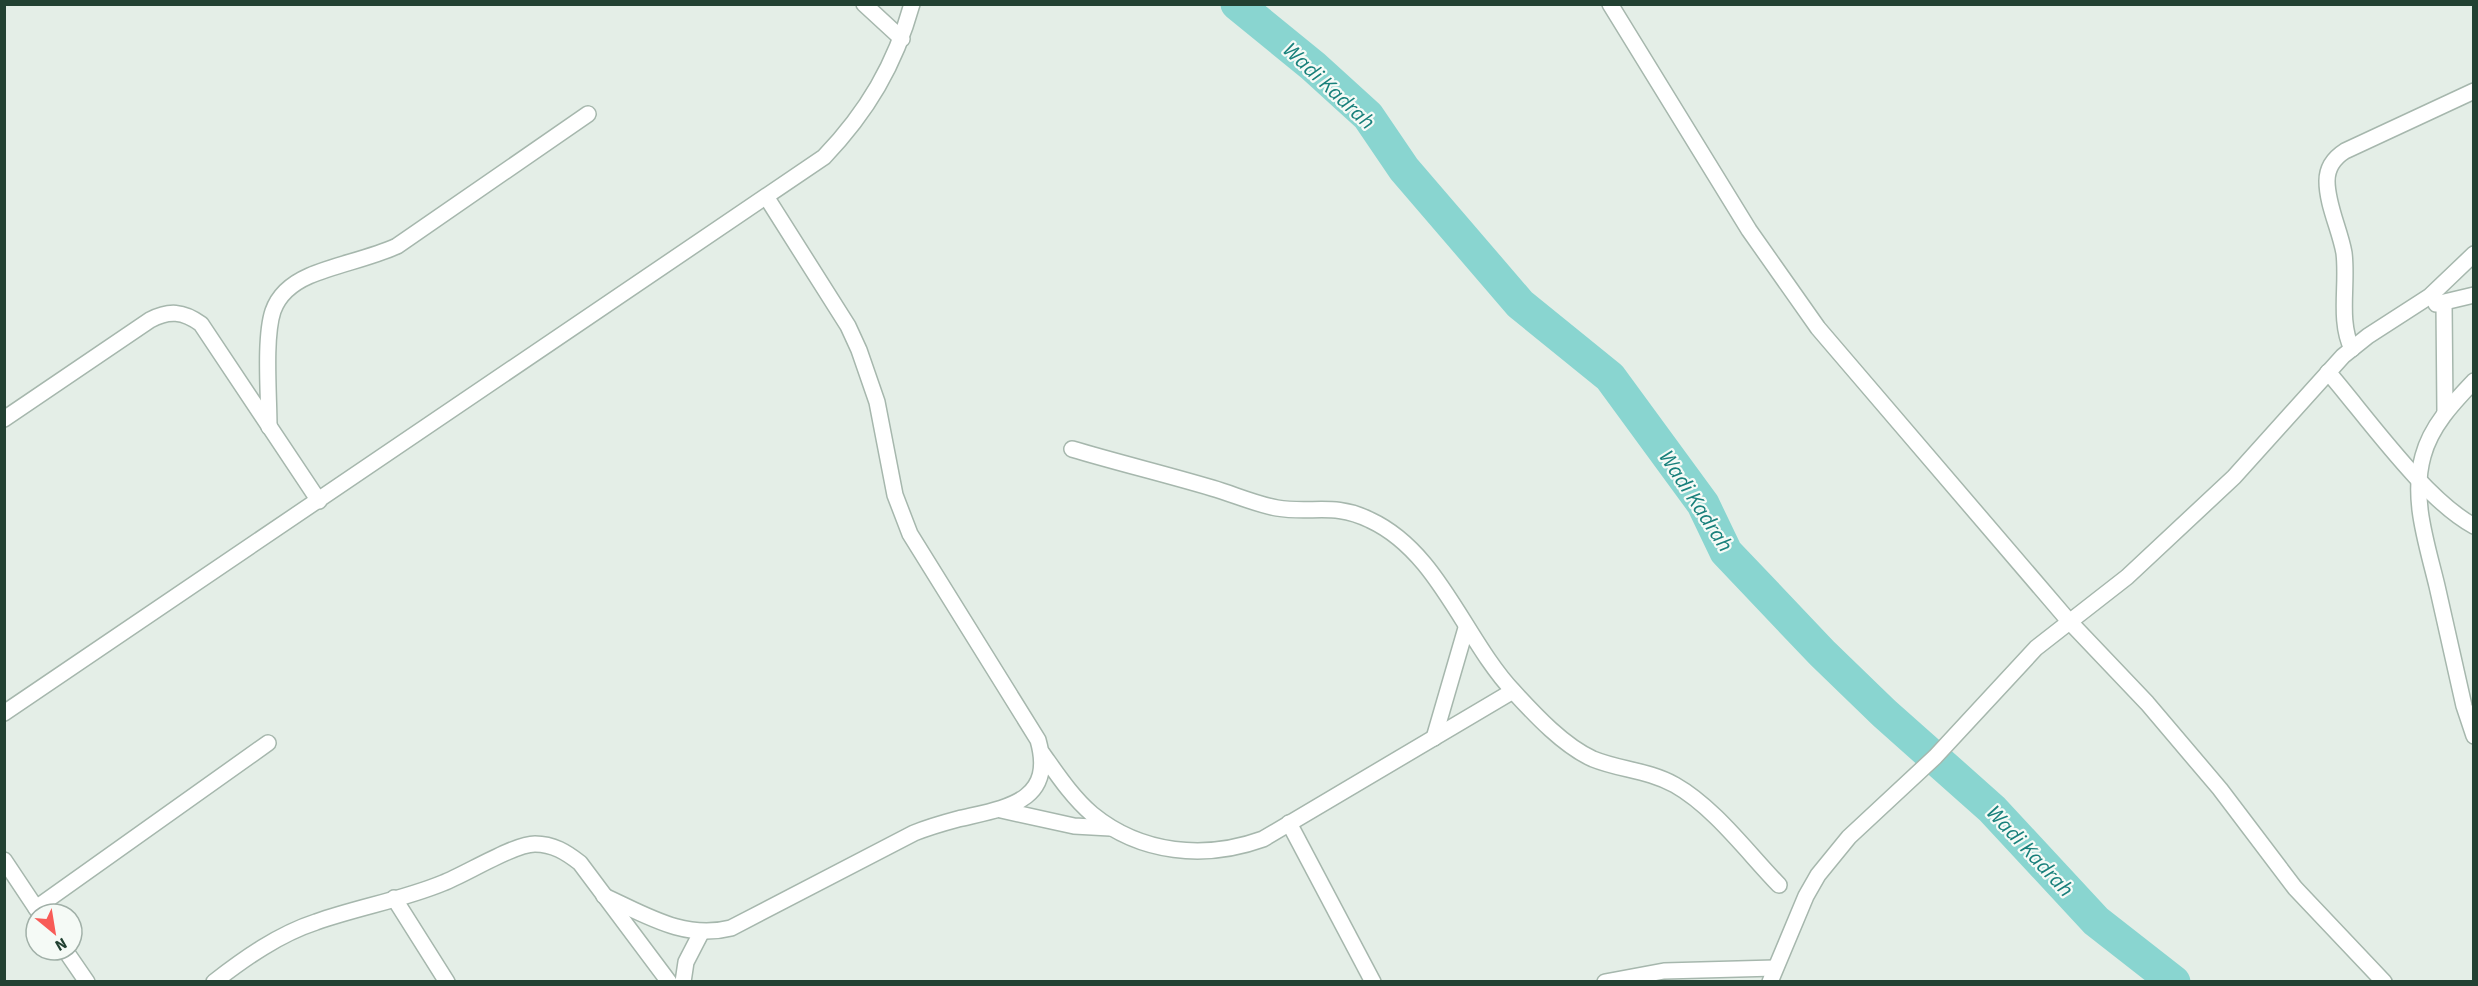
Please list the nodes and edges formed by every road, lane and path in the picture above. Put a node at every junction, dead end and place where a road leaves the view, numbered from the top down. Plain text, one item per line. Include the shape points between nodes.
1 (864, 4) edge
2 (912, 4) edge
3 (1610, 4) edge
4 (902, 39) junction
5 (2474, 91) edge
6 (588, 114) dead end
7 (768, 198) junction
8 (2474, 254) edge
9 (2474, 295) edge
10 (2444, 303) junction
11 (2412, 309) junction
12 (2352, 349) junction
13 (2328, 372) junction
14 (2474, 381) edge
15 (2445, 413) junction
16 (5, 417) edge
17 (269, 427) junction
18 (1072, 449) dead end
19 (2419, 478) junction
20 (319, 501) junction
21 (2474, 526) edge
22 (2068, 620) junction
23 (1466, 628) junction
24 (1513, 691) junction
25 (4, 713) edge
26 (2474, 736) edge
27 (1434, 738) junction
28 (268, 743) dead end
29 (1042, 753) junction
30 (1001, 810) junction
31 (1289, 823) junction
32 (1111, 828) junction
33 (4, 860) edge
34 (1779, 885) dead end
35 (604, 896) junction
36 (394, 898) junction
37 (32, 902) edge
38 (50, 902) edge
39 (701, 933) junction
40 (74, 962) edge
41 (1772, 975) edge
42 (87, 981) edge
43 (214, 981) edge
44 (447, 981) edge
45 (669, 981) edge
46 (683, 981) edge
47 (1373, 981) edge
48 (1605, 981) edge
49 (2384, 981) edge

1 - 4 street
2 - 4 street
3 - 22 street via 1749,230 1818,328
4 - 7 street via 882,82 849,131 824,157
5 - 12 street via 2345,151 2330,167 2327,188 2344,252 2344,324
6 - 17 street via 397,246 371,258 311,275 282,295 273,310 270,328
7 - 20 street
7 - 29 street via 859,350 877,402 895,495 910,534 1038,740
8 - 11 street via 2448,282
9 - 10 street
10 - 11 street
10 - 15 street
11 - 12 street
12 - 13 street
13 - 19 street
13 - 22 street via 2272,439 2174,535 2127,577
14 - 15 street
15 - 19 street via 2423,455
16 - 17 street via 150,320 176,312 201,324
17 - 20 street
18 - 23 street via 1277,508 1340,509 1373,521 1418,558
19 - 21 street
19 - 26 street via 2420,512
20 - 25 street
22 - 41 street via 1833,855 1806,896
22 - 49 street via 2147,703 2220,789 2323,921
23 - 24 street
23 - 27 street
24 - 27 street
24 - 34 street via 1582,753 1659,777 1694,798
27 - 31 street
28 - 38 street
29 - 30 street via 1038,780 1032,791 1022,801
29 - 32 street via 1073,794
30 - 32 street via 1074,826
30 - 39 street via 929,827 731,928
31 - 32 street via 1263,839 1212,852 1160,848
31 - 47 street
33 - 37 street
35 - 36 street via 567,852 533,844 440,885
35 - 39 street via 671,927
35 - 45 street
36 - 43 street via 314,922
36 - 44 street
39 - 46 street via 686,962
40 - 42 street
41 - 48 street via 1664,971

